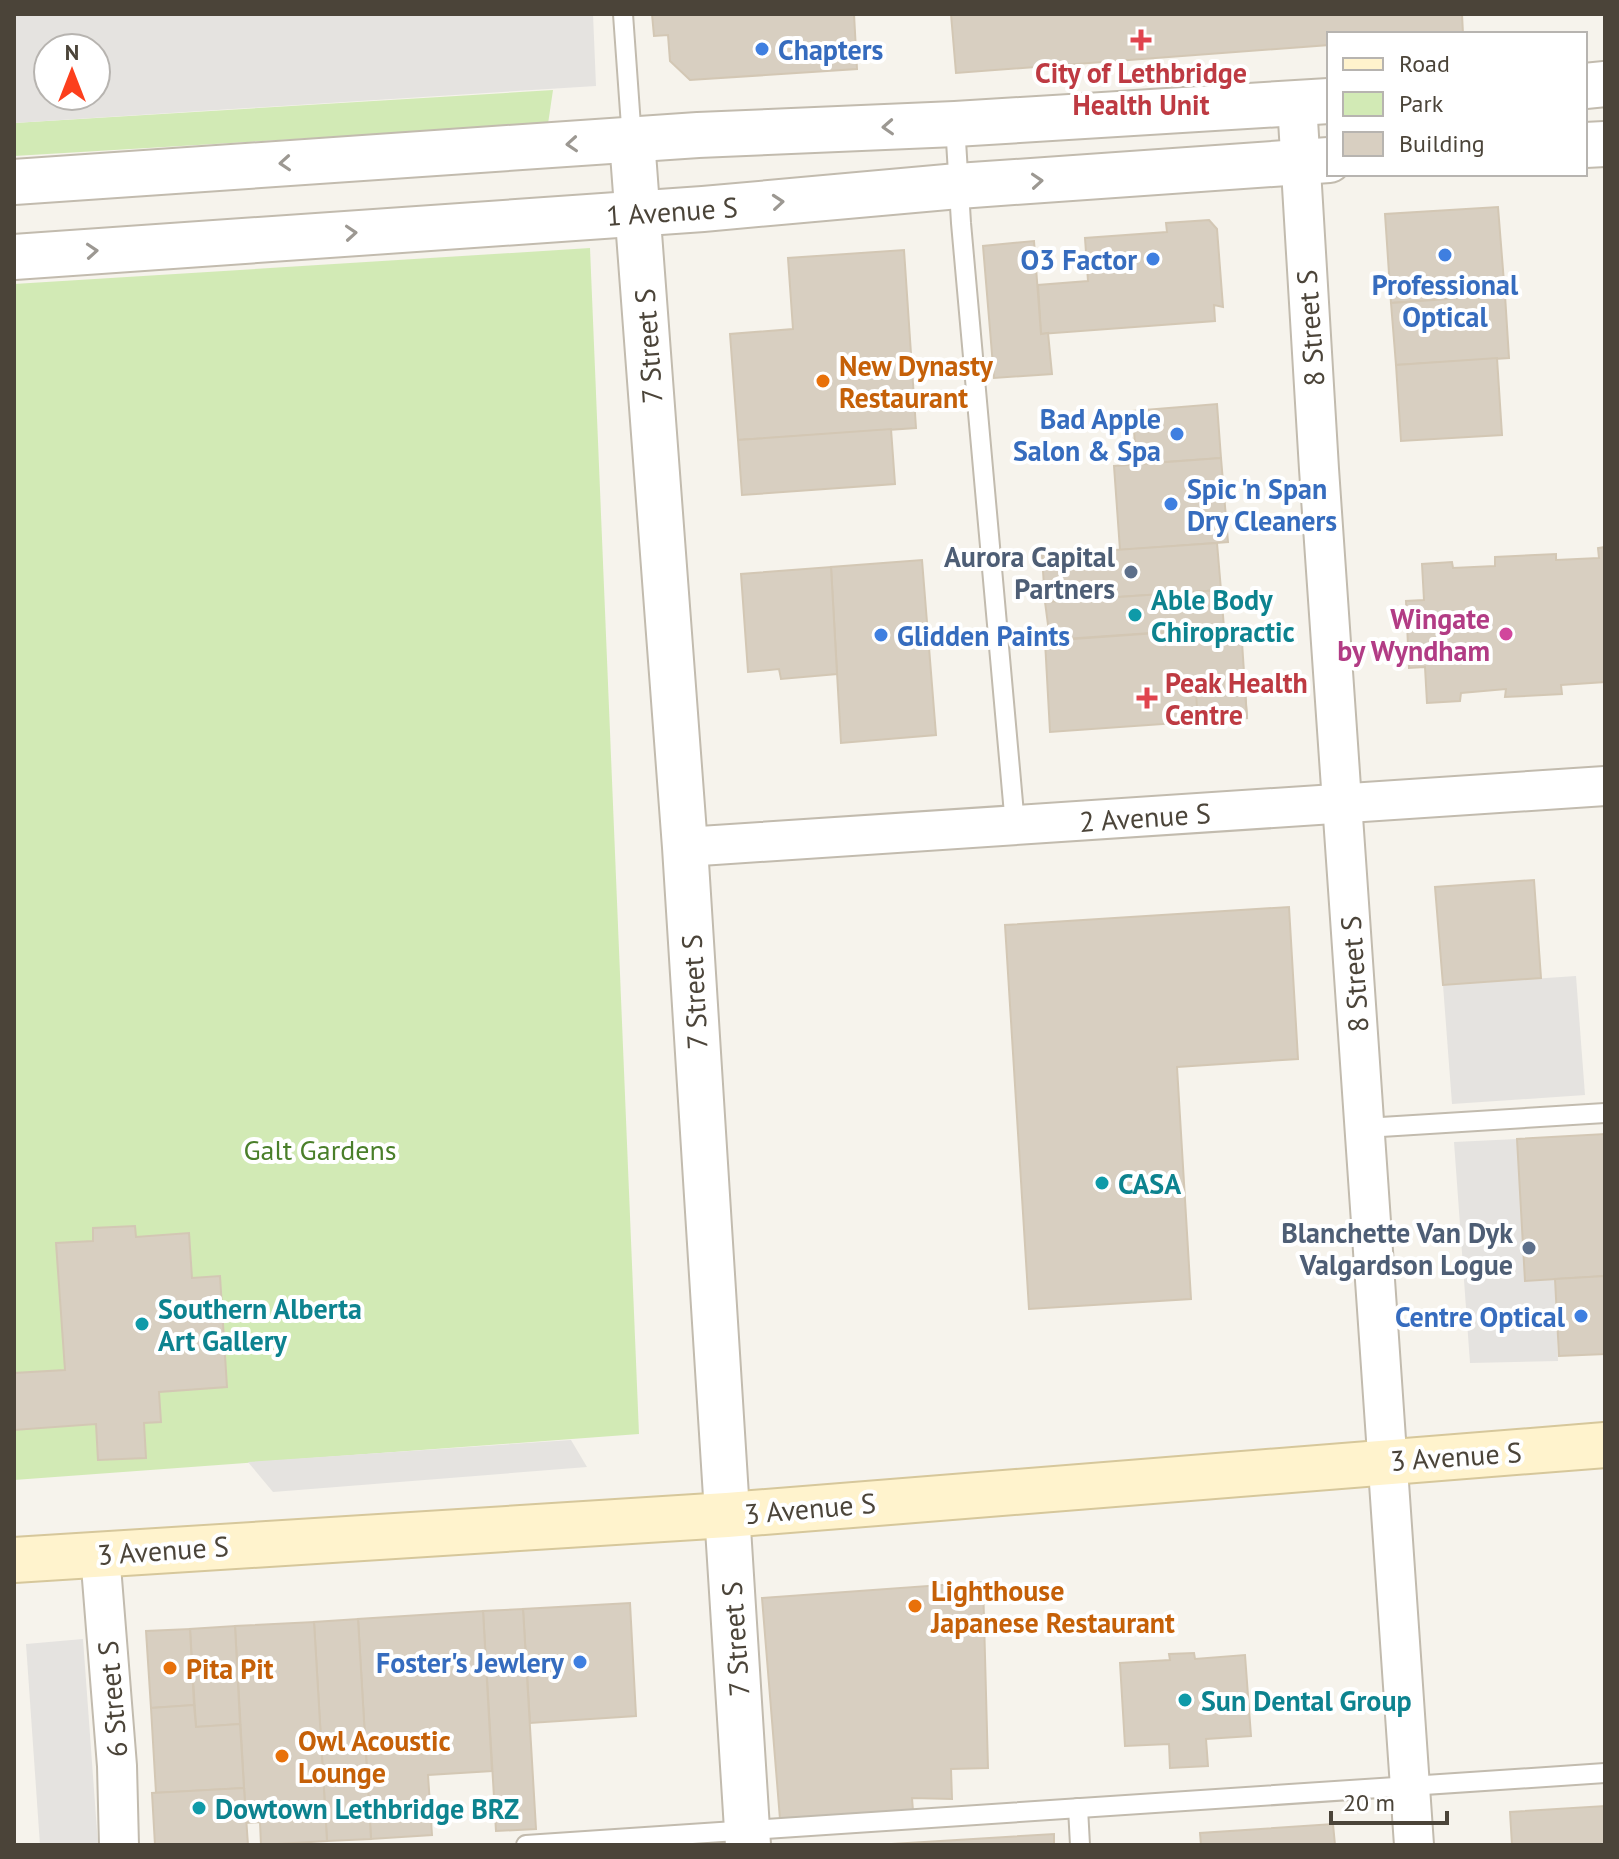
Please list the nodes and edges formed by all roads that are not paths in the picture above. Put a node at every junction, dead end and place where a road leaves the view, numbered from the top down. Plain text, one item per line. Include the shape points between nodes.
1 (623, 14) edge
2 (1313, 102) edge
3 (955, 124) junction
4 (632, 140) junction
5 (1314, 160) edge
6 (14, 182) edge
7 (958, 186) junction
8 (638, 214) junction
9 (14, 257) edge
10 (1605, 786) edge
11 (1342, 803) junction
12 (1015, 825) junction
13 (685, 847) junction
14 (1605, 1113) edge
15 (1365, 1128) junction
16 (1605, 1445) edge
17 (1388, 1461) junction
18 (727, 1515) junction
19 (100, 1554) junction
20 (14, 1560) edge
21 (1605, 1773) edge
22 (1410, 1784) junction
23 (1078, 1808) junction
24 (747, 1837) edge
25 (119, 1845) edge
26 (526, 1845) edge
27 (1080, 1845) edge
28 (1414, 1845) edge

1 - 4 lane
2 - 3 street
2 - 5 street, 8 Street S
3 -> 4 street
3 - 7 lane
4 -> 6 street
4 - 8 street, 7 Street S
7 -> 5 street, 1 Avenue S
5 - 11 street, 8 Street S
8 -> 7 street, 1 Avenue S
7 - 12 lane
9 -> 8 street, 1 Avenue S
8 - 13 street, 7 Street S
10 - 11 street, 2 Avenue S
11 - 12 street, 2 Avenue S
11 - 15 street, 8 Street S
12 - 13 street, 2 Avenue S
13 - 18 street, 7 Street S
14 - 15 lane
15 - 17 street, 8 Street S
16 - 17 main road, 3 Avenue S
17 - 18 main road, 3 Avenue S
17 - 22 street, 8 Street S
18 - 19 main road, 3 Avenue S
18 - 24 street, 7 Street S
19 - 20 main road, 3 Avenue S
19 - 25 street, 6 Street S
21 - 22 lane
22 - 23 lane
22 - 28 street, 8 Street S
23 - 24 lane
23 - 27 lane
24 - 26 lane

